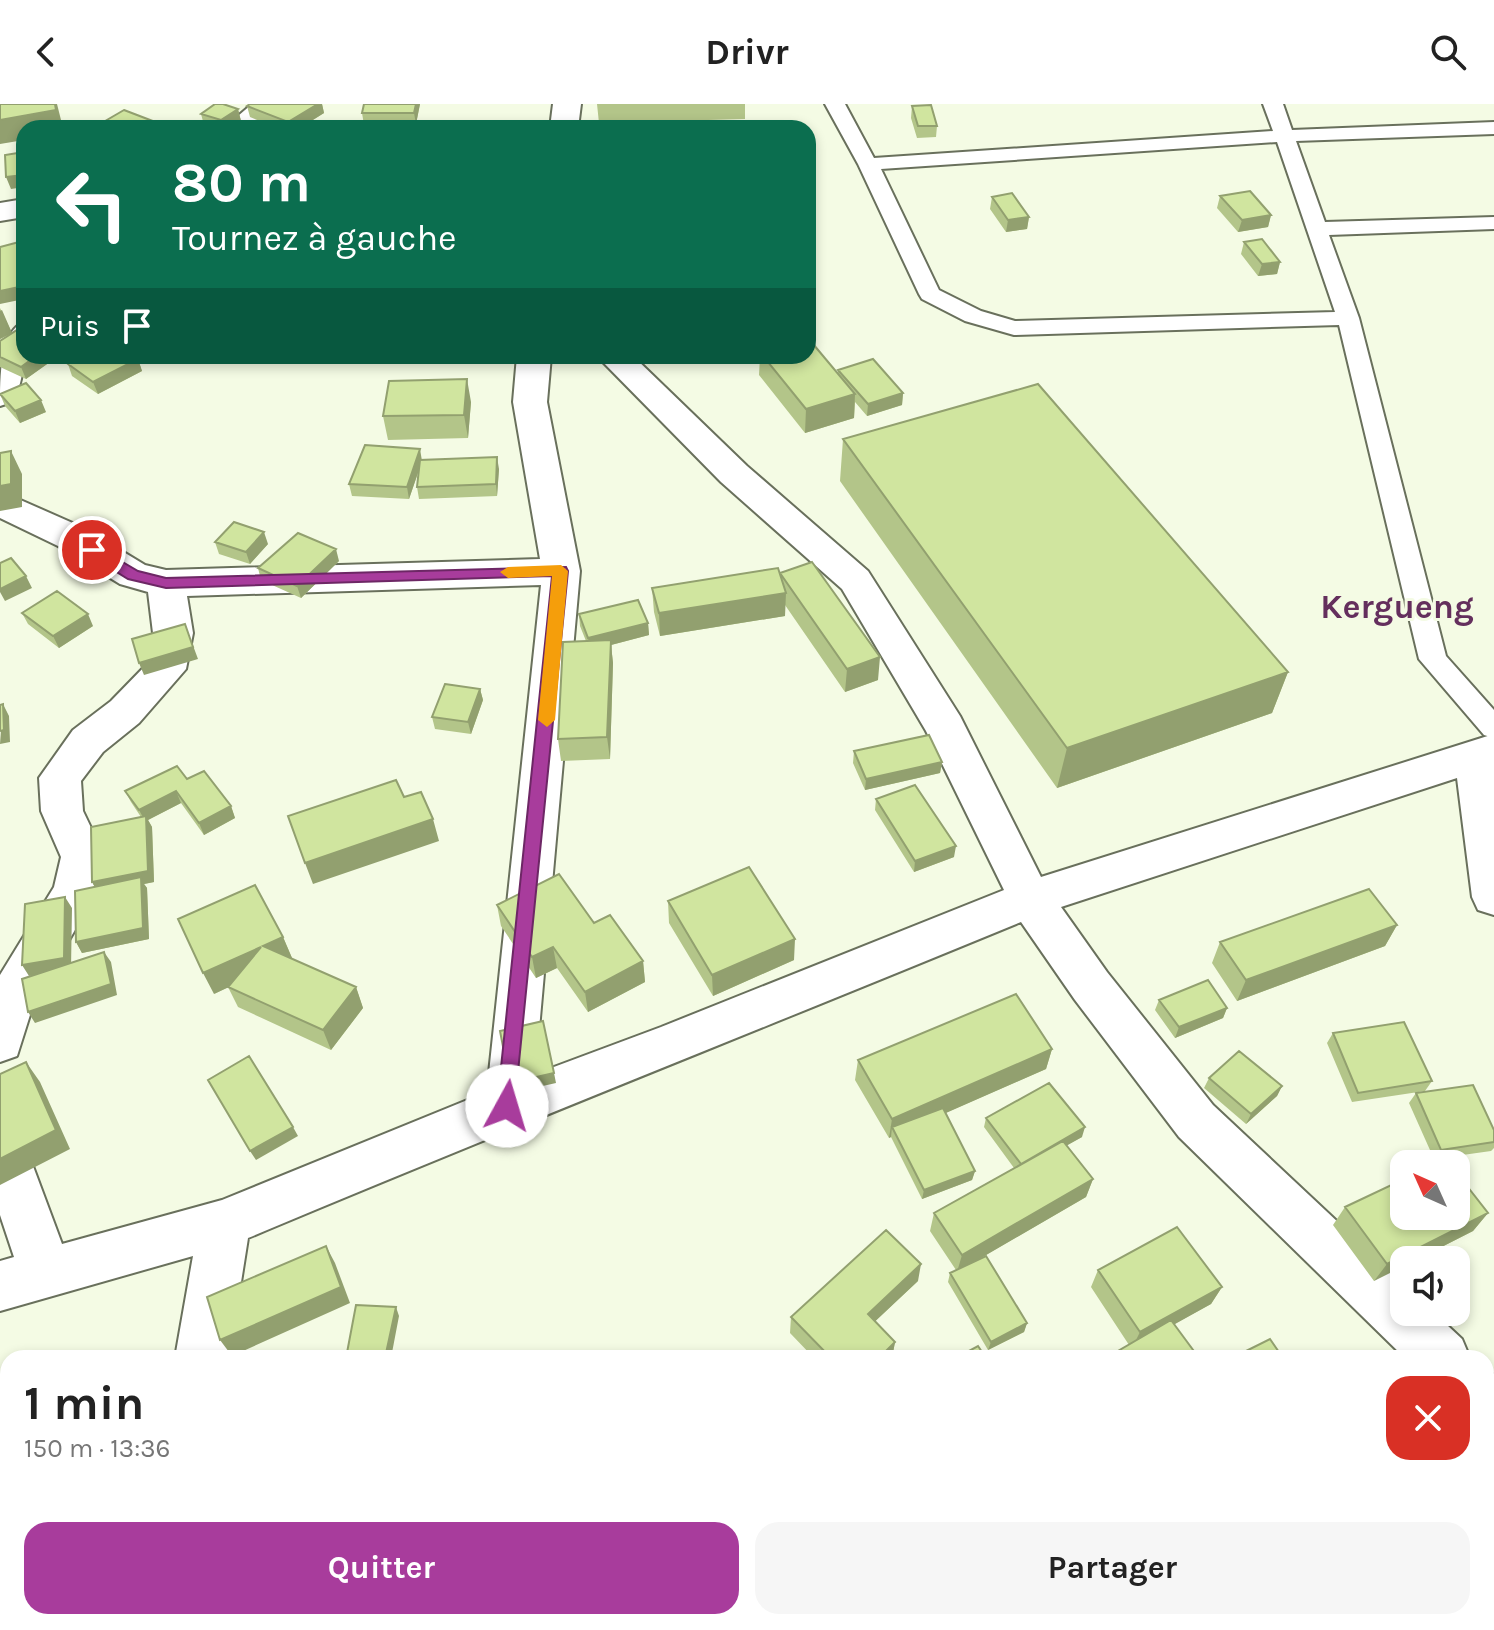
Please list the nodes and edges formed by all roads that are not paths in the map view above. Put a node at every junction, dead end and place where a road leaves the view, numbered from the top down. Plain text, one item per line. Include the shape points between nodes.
1 (270, 104) edge
2 (835, 104) edge
3 (1273, 104) edge
4 (249, 120) edge
5 (1494, 128) edge
6 (1284, 136) junction
7 (868, 164) junction
8 (1494, 223) edge
9 (1317, 229) junction
10 (1348, 318) junction
11 (16, 343) edge
12 (533, 364) edge
13 (622, 364) edge
14 (0, 395) edge
15 (0, 503) edge
16 (561, 571) junction
17 (166, 583) junction
18 (1488, 745) edge
19 (1494, 897) edge
20 (1030, 899) junction
21 (0, 1041) edge
22 (507, 1106) junction
23 (0, 1142) edge
24 (225, 1223) junction
25 (23, 1279) edge
26 (203, 1350) edge
27 (1435, 1350) edge

1 - 4 street
2 - 7 lane
3 - 6 lane
5 - 6 lane
6 - 7 lane
6 - 9 lane
7 - 10 lane via 930,294 973,316 1014,328
8 - 9 lane
9 - 10 lane
10 - 18 lane via 1433,659
11 - 14 street via 6,357
12 - 16 street via 530,402
13 - 20 street via 734,474 855,580 945,727
15 - 17 street via 133,575
16 - 17 street
16 - 22 street
17 - 21 street via 173,633 166,669 88,741 60,778 62,811 83,857 76,890 13,995
18 - 19 street
18 - 20 street
20 - 22 street
20 - 27 street via 1196,1121
22 - 24 street
23 - 25 street
24 - 25 street
24 - 26 street

